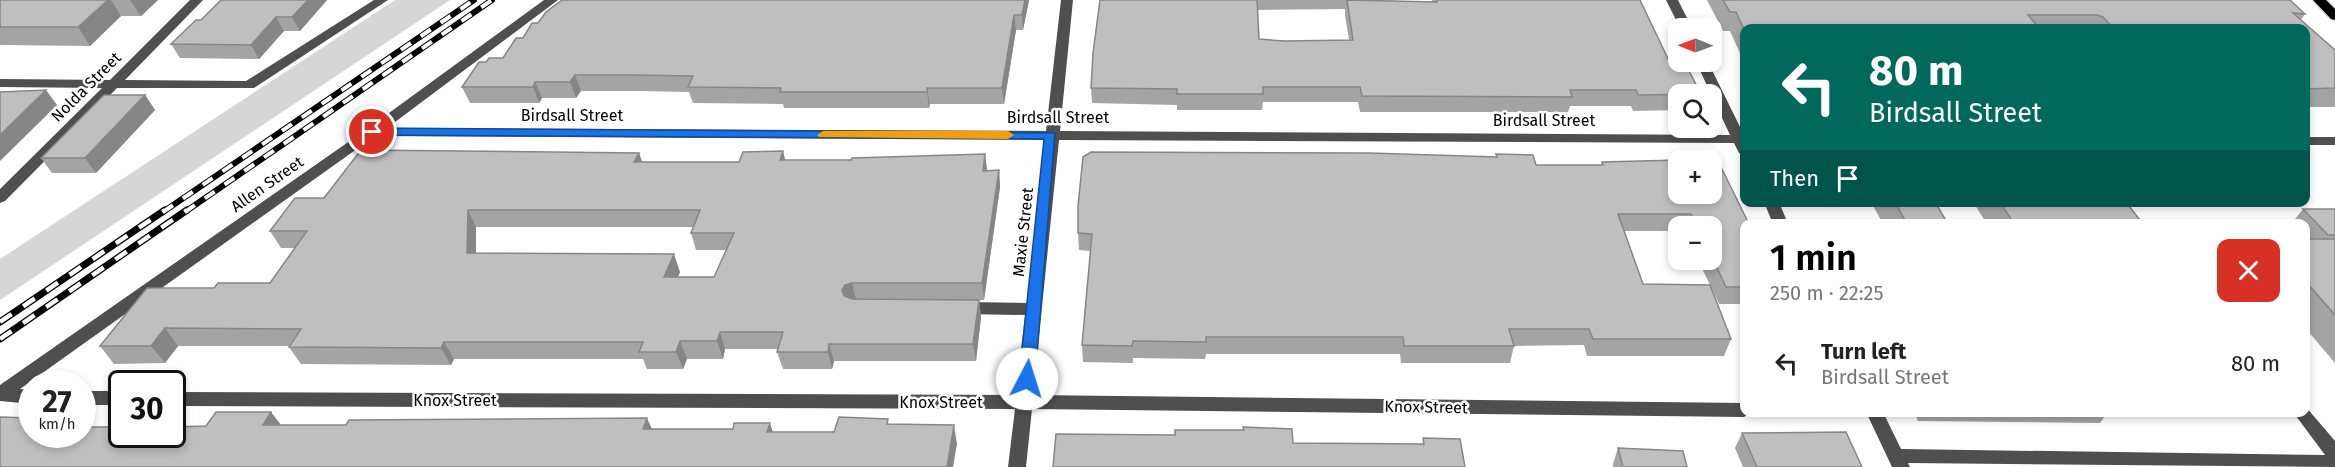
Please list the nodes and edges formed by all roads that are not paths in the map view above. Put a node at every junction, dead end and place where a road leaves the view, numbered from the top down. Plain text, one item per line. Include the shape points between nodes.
1 (196, 0) edge
2 (382, 0) edge
3 (552, 0) edge
4 (1067, 0) edge
5 (1672, 0) edge
6 (2319, 0) edge
7 (2335, 16) edge
8 (1681, 18) edge
9 (1707, 72) edge
10 (113, 83) junction
11 (3, 89) edge
12 (372, 132) junction
13 (1051, 135) junction
14 (1740, 136) edge
15 (2310, 141) edge
16 (2335, 141) edge
17 (1740, 142) edge
18 (0, 198) edge
19 (945, 308) edge
20 (1034, 309) junction
21 (1, 393) edge
22 (18, 395) edge
23 (186, 399) edge
24 (1025, 402) junction
25 (1740, 410) edge
26 (1876, 417) edge
27 (2305, 417) edge
28 (2335, 454) edge
29 (1898, 461) edge
30 (2335, 462) edge
31 (1017, 467) edge

1 - 10 street, Nolda Street
2 - 10 street via 249,85
3 - 12 street, Allen Street
4 - 13 street, Maxie Street
5 - 8 street
6 - 7 main road
9 - 14 street
10 - 11 street via 20,83
10 - 18 street, Nolda Street
12 - 13 street, Birdsall Street
12 - 21 street, Allen Street
13 - 17 street, Birdsall Street
13 - 20 street, Maxie Street
15 - 16 street
19 - 20 street
20 - 24 street, Maxie Street
21 - 22 street
23 - 24 street, Knox Street
24 - 25 street, Knox Street
24 - 31 street, Maxie Street
26 - 29 street
27 - 28 street
29 - 30 street

